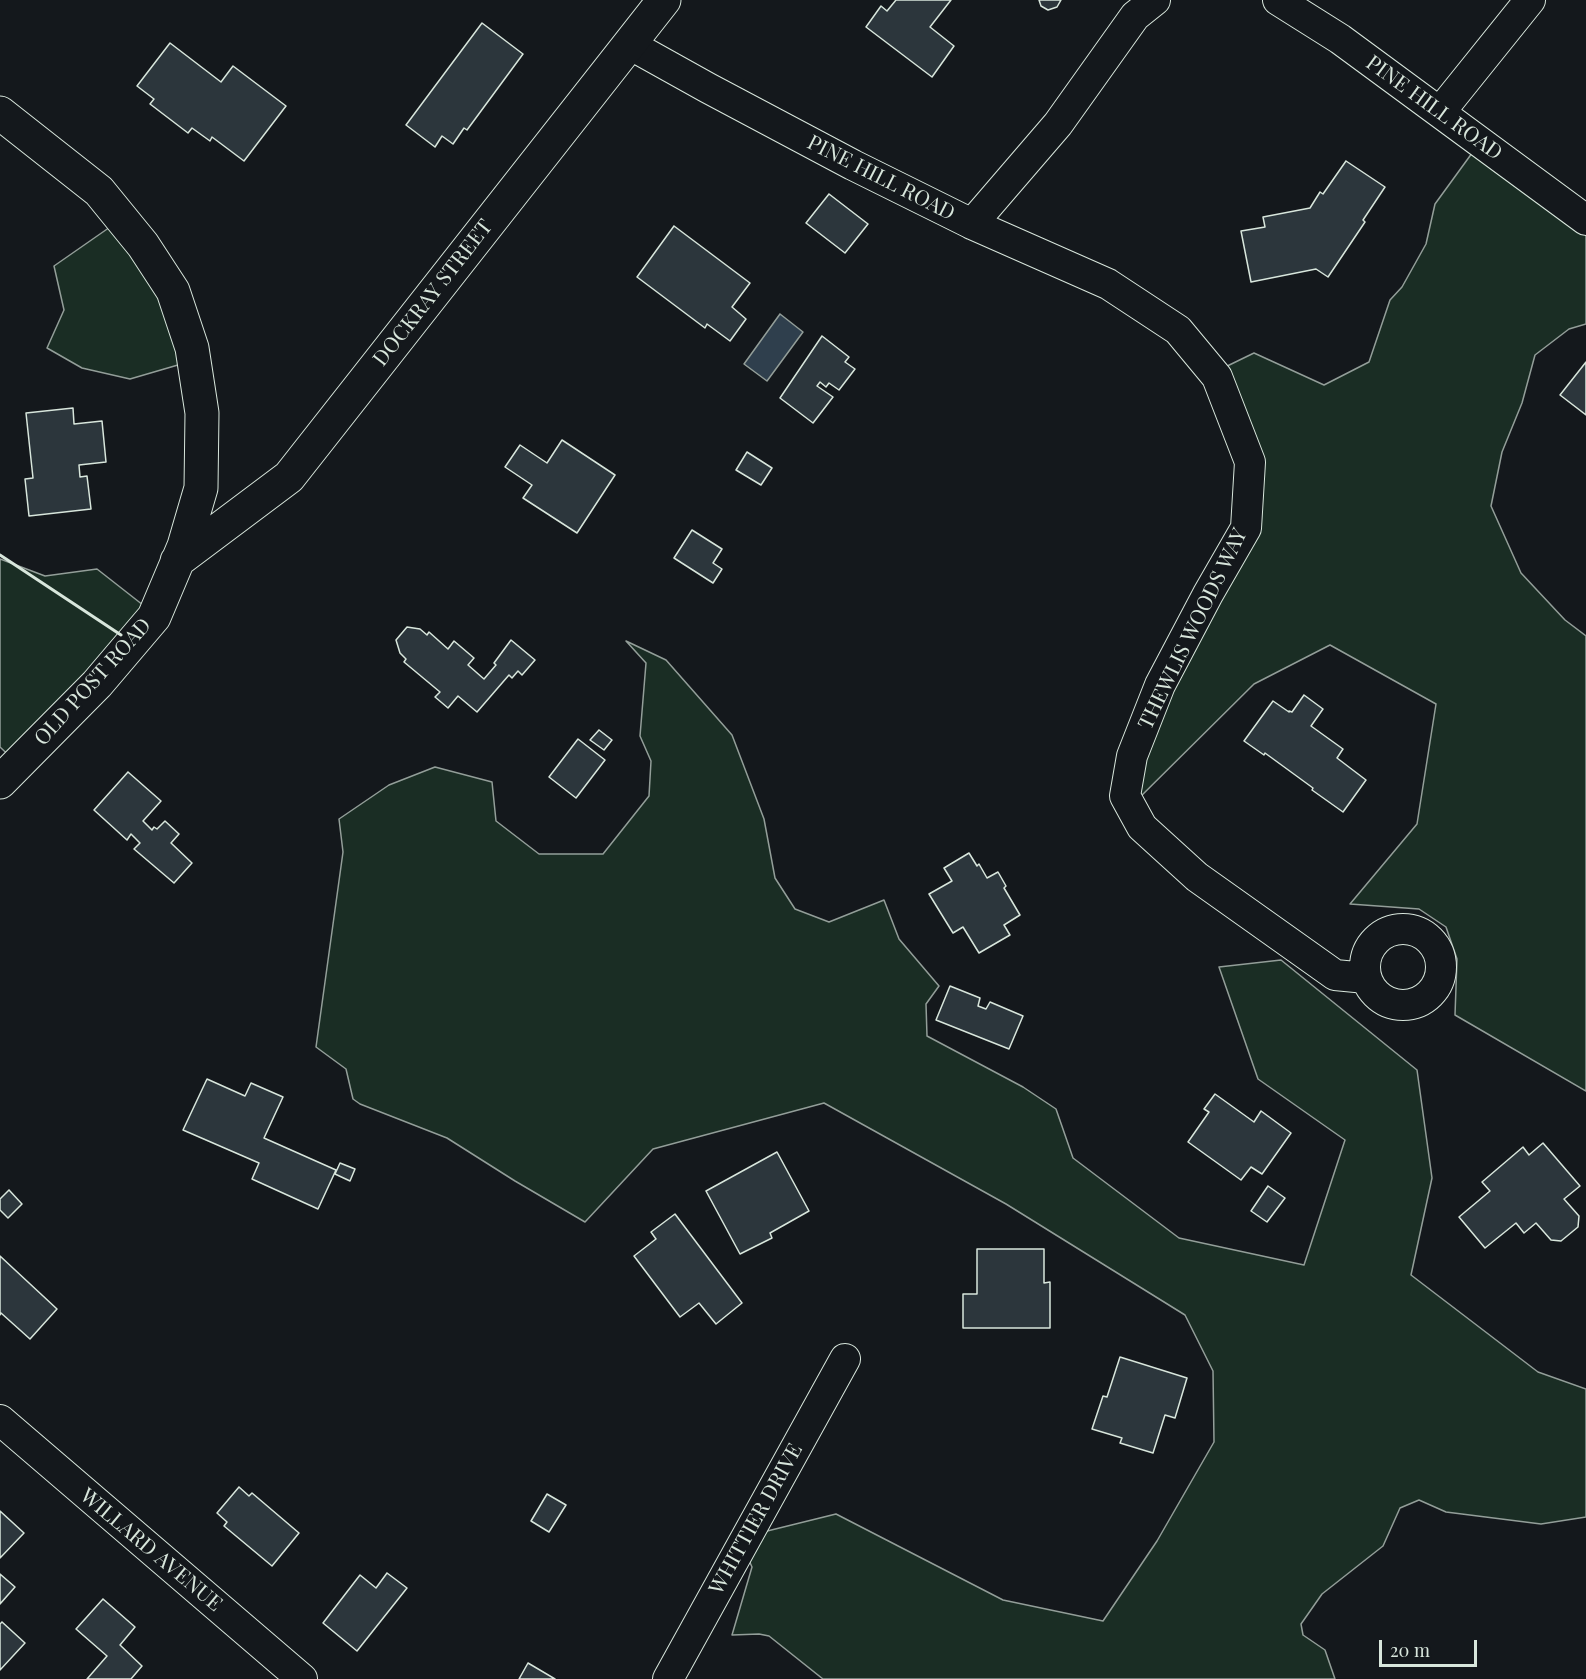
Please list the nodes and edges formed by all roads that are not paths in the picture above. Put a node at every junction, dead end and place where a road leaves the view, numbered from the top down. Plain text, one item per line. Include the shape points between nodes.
1 (664, 0) edge
2 (1155, 0) edge
3 (1278, 0) edge
4 (1530, 0) edge
5 (629, 44) junction
6 (1440, 112) junction
7 (0, 113) edge
8 (1586, 220) edge
9 (972, 225) junction
10 (177, 561) junction
11 (0, 782) edge
12 (1366, 978) dead end
13 (844, 1359) dead end
14 (0, 1420) edge
15 (302, 1679) edge
16 (668, 1679) edge

1 - 5 street, DOCKRAY STREET
2 - 9 street, PINE HILL ROAD via 1135,16 1058,124
3 - 6 street, PINE HILL ROAD via 1340,39
4 - 6 street
5 - 9 street, PINE HILL ROAD
5 - 10 street, DOCKRAY STREET via 289,477
6 - 8 street, PINE HILL ROAD
7 - 10 street, OLD POST ROAD via 99,191 143,245 173,291 192,348 202,413 201,488
9 - 12 street, THEWLIS WOODS WAY via 1108,284 1178,330 1217,377 1250,462 1246,528 1160,685 1132,756 1125,796 1142,827 1197,877 1335,975
10 - 11 street, OLD POST ROAD via 153,617 97,684
13 - 16 street, WHITTIER DRIVE
14 - 15 street, WILLARD AVENUE

